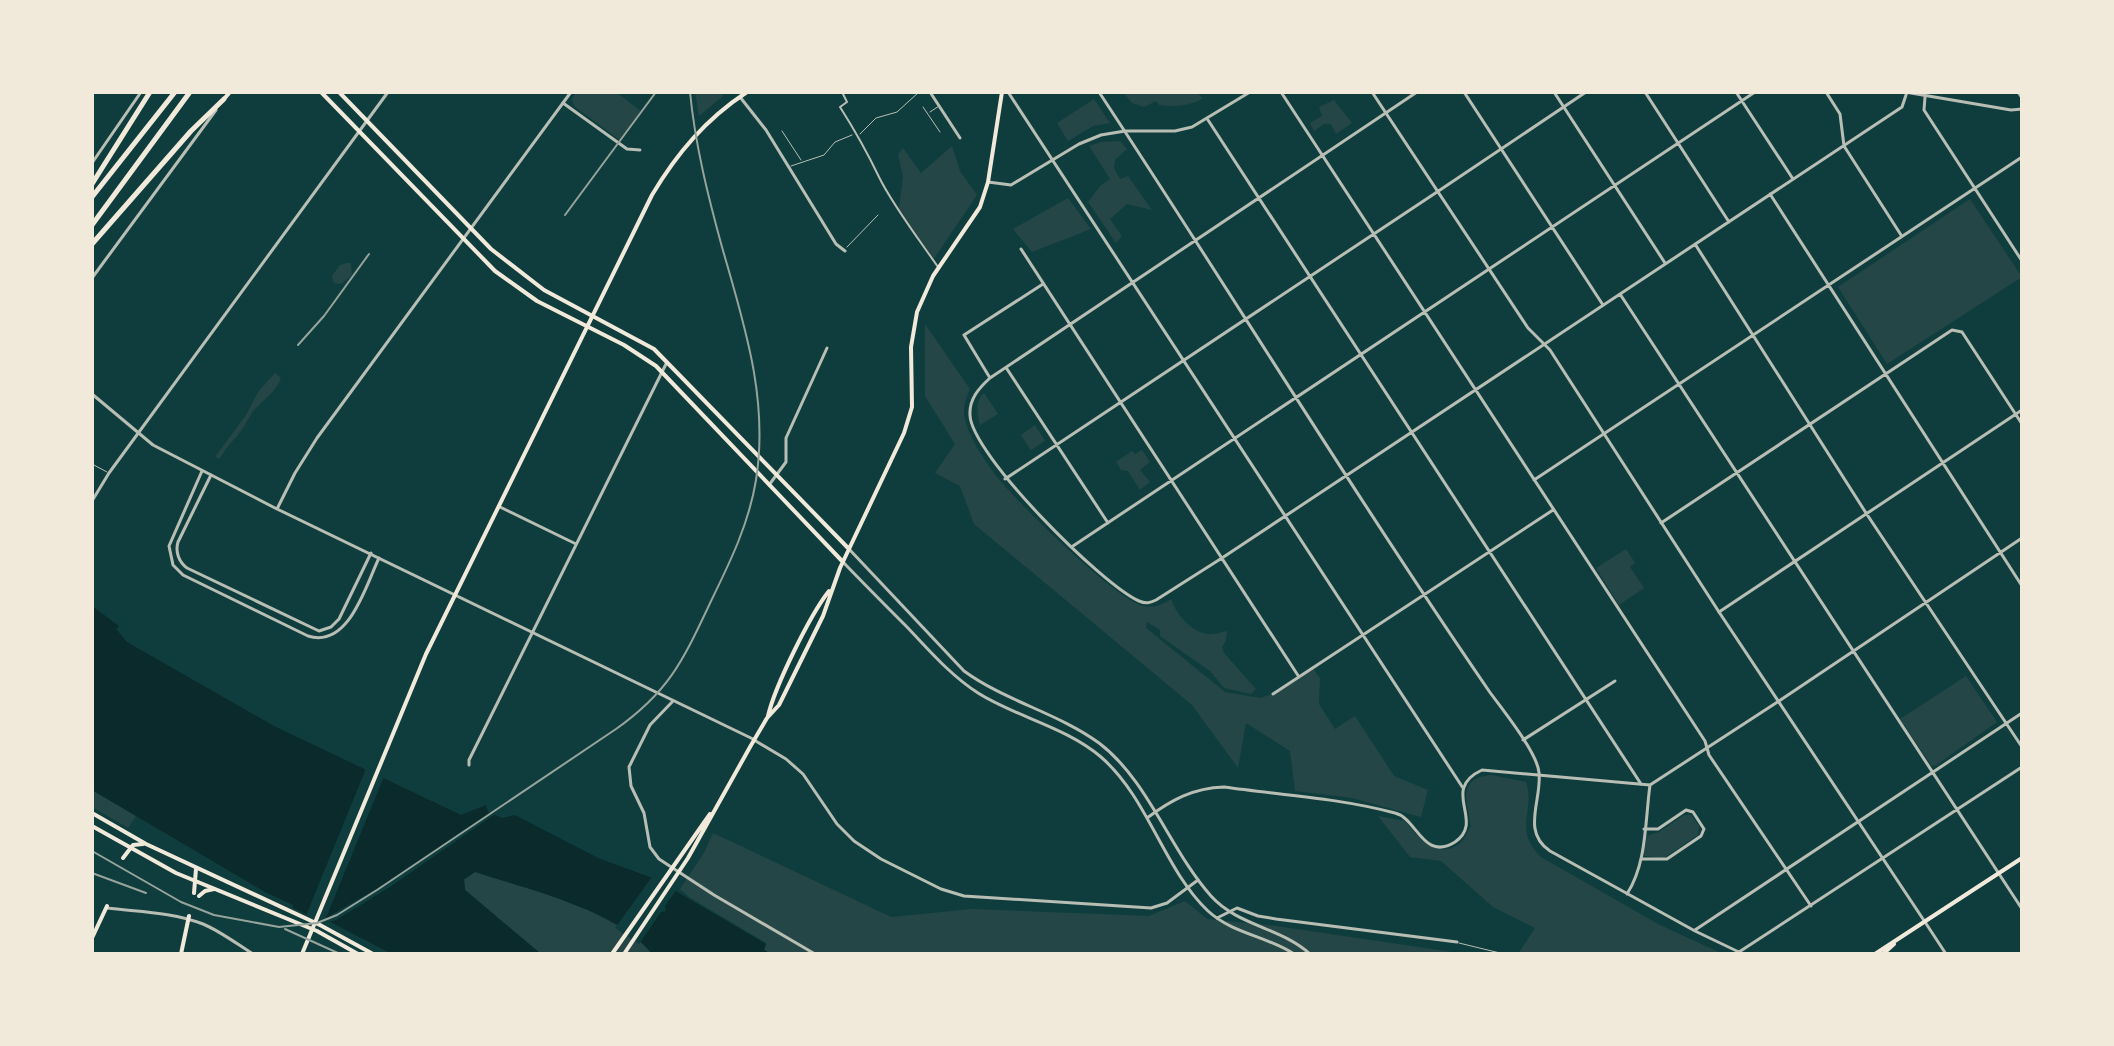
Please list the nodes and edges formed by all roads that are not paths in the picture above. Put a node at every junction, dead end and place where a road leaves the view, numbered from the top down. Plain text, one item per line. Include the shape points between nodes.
1 (141, 92) edge
2 (150, 92) edge
3 (175, 92) edge
4 (190, 92) edge
5 (230, 92) edge
6 (321, 92) edge
7 (339, 92) edge
8 (388, 92) edge
9 (571, 92) edge
10 (747, 92) edge
11 (842, 92) edge
12 (919, 92) edge
13 (930, 92) edge
14 (1002, 92) edge
15 (1008, 92) edge
16 (1099, 92) edge
17 (1250, 92) edge
18 (1281, 92) edge
19 (1372, 92) edge
20 (1417, 92) edge
21 (1464, 92) edge
22 (1554, 92) edge
23 (1586, 92) edge
24 (1645, 92) edge
25 (1736, 92) edge
26 (1755, 92) edge
27 (1826, 92) edge
28 (1906, 92) edge
29 (2018, 92) edge
30 (1928, 95) edge
31 (740, 97) junction
32 (2022, 98) edge
33 (224, 99) junction
34 (1742, 100) junction
35 (563, 103) junction
36 (939, 106) junction
37 (923, 107) dead end
38 (1564, 107) junction
39 (2022, 109) edge
40 (927, 113) junction
41 (1386, 113) junction
42 (1208, 120) junction
43 (367, 121) junction
44 (782, 131) dead end
45 (1125, 131) junction
46 (359, 132) junction
47 (940, 132) dead end
48 (860, 134) dead end
49 (852, 135) dead end
50 (960, 138) dead end
51 (1678, 143) junction
52 (1844, 146) junction
53 (1501, 149) junction
54 (640, 150) dead end
55 (1322, 156) junction
56 (2022, 157) edge
57 (1053, 160) junction
58 (803, 162) junction
59 (92, 163) edge
60 (789, 167) junction
61 (1793, 179) junction
62 (988, 182) junction
63 (92, 184) edge
64 (1614, 186) junction
65 (1975, 187) junction
66 (1437, 192) junction
67 (1770, 194) junction
68 (92, 197) edge
69 (1259, 198) junction
70 (878, 215) dead end
71 (1729, 222) junction
72 (92, 225) edge
73 (1552, 226) junction
74 (470, 228) junction
75 (1374, 234) junction
76 (1902, 236) junction
77 (464, 239) junction
78 (1196, 241) junction
79 (92, 244) edge
80 (1695, 244) junction
81 (1021, 249) dead end
82 (845, 251) joint
83 (2022, 261) edge
84 (1665, 264) junction
85 (938, 268) junction
86 (1488, 270) junction
87 (1311, 276) junction
88 (92, 278) edge
89 (1132, 282) junction
90 (1043, 284) junction
91 (1828, 285) junction
92 (1620, 294) junction
93 (1603, 305) junction
94 (1424, 312) junction
95 (593, 316) junction
96 (1246, 319) junction
97 (1069, 325) junction
98 (588, 328) junction
99 (1753, 335) junction
100 (1543, 345) junction
101 (827, 348) dead end
102 (1361, 353) junction
103 (1183, 360) junction
104 (667, 362) junction
105 (1006, 368) junction
106 (662, 372) junction
107 (1884, 374) junction
108 (990, 378) junction
109 (1678, 384) junction
110 (1475, 390) junction
111 (92, 394) edge
112 (1296, 396) junction
113 (1120, 402) junction
114 (2022, 410) edge
115 (2016, 414) junction
116 (1810, 423) junction
117 (2022, 424) edge
118 (1412, 432) junction
119 (1604, 434) junction
120 (138, 435) junction
121 (1234, 438) junction
122 (1057, 444) junction
123 (92, 464) edge
124 (1942, 464) junction
125 (202, 471) junction
126 (1736, 472) junction
127 (109, 473) junction
128 (211, 475) junction
129 (777, 475) junction
130 (1347, 475) junction
131 (1005, 479) junction
132 (1171, 480) junction
133 (1534, 480) junction
134 (769, 485) junction
135 (92, 501) edge
136 (498, 506) junction
137 (277, 509) junction
138 (1553, 510) junction
139 (1866, 513) junction
140 (1285, 516) junction
141 (1108, 523) junction
142 (1661, 523) junction
143 (2022, 538) edge
144 (576, 544) junction
145 (1073, 546) junction
146 (849, 549) junction
147 (1491, 551) junction
148 (371, 553) junction
149 (2000, 553) junction
150 (379, 557) junction
151 (1222, 558) junction
152 (843, 562) junction
153 (1794, 562) junction
154 (2022, 586) edge
155 (455, 594) junction
156 (1424, 595) junction
157 (1927, 603) junction
158 (1719, 612) junction
159 (533, 631) junction
160 (1363, 635) junction
161 (1853, 652) junction
162 (1299, 677) junction
163 (1615, 681) dead end
164 (1273, 694) dead end
165 (1586, 699) junction
166 (673, 701) junction
167 (1779, 701) junction
168 (2022, 713) edge
169 (2006, 724) junction
170 (754, 740) junction
171 (1523, 740) junction
172 (2022, 747) edge
173 (1707, 748) junction
174 (469, 765) dead end
175 (2022, 767) edge
176 (1932, 773) junction
177 (1540, 775) junction
178 (1641, 784) junction
179 (1650, 785) junction
180 (1463, 788) junction
181 (716, 806) junction
182 (1957, 809) junction
183 (1154, 812) junction
184 (92, 813) edge
185 (1147, 818) junction
186 (1858, 822) junction
187 (92, 826) edge
188 (1644, 829) junction
189 (146, 844) junction
190 (130, 848) junction
191 (123, 858) dead end
192 (2022, 858) edge
193 (1641, 859) junction
194 (1882, 859) junction
195 (196, 869) junction
196 (1786, 870) junction
197 (1999, 873) junction
198 (1198, 880) junction
199 (195, 881) junction
200 (1188, 887) junction
201 (218, 890) junction
202 (1627, 894) junction
203 (1811, 906) junction
204 (107, 907) joint
205 (2022, 909) edge
206 (1228, 912) junction
207 (190, 918) junction
208 (1217, 918) junction
209 (1925, 922) junction
210 (1695, 931) junction
211 (92, 938) edge
212 (1899, 939) junction
213 (1457, 942) joint
214 (1741, 953) edge
215 (181, 954) edge
216 (253, 954) edge
217 (302, 954) edge
218 (358, 954) edge
219 (373, 954) edge
220 (612, 954) edge
221 (624, 954) edge
222 (815, 954) edge
223 (1294, 954) edge
224 (1310, 954) edge
225 (1504, 954) edge
226 (1875, 954) edge
227 (1883, 954) edge
228 (1946, 954) edge

1 - 59 street
2 - 63 highway
3 - 68 highway
4 - 72 highway
5 - 33 main road
6 - 46 main road
7 - 43 main road
8 - 43 street
9 - 35 street
10 - 31 main road
11 - 85 street via 847,102 840,107 843,115
12 - 48 lane
13 - 36 street
14 - 62 main road
15 - 57 street
16 - 45 street
17 - 42 street
18 - 55 street
19 - 41 street
20 - 41 street
21 - 53 street
22 - 38 street
23 - 38 street
24 - 51 street
25 - 34 street
26 - 34 street
27 - 52 street via 1840,114
28 - 30 street
28 - 52 street via 1902,107
29 - 32 street
30 - 39 street
30 - 65 street via 1924,110
31 - 60 street
31 - 95 main road via 680,153 652,195
33 - 79 highway
33 - 88 street
34 - 51 street
34 - 61 street
35 - 54 street via 627,149
35 - 74 street
36 - 40 lane
36 - 50 street
37 - 40 lane
38 - 53 street
38 - 64 street
40 - 47 lane
41 - 55 street
41 - 66 street
42 - 45 street via 1180,131
42 - 69 street
43 - 46 street
43 - 74 main road
44 - 58 lane
45 - 57 street via 1091,138
45 - 78 street
46 - 77 main road
46 - 120 street
49 - 58 lane via 835,142 824,155
51 - 64 street
51 - 71 street
52 - 61 street
52 - 76 street
53 - 66 street
53 - 73 street
55 - 69 street
55 - 75 street
56 - 65 street
57 - 62 street via 1009,186
57 - 89 street
58 - 60 lane
60 - 82 street
61 - 67 street
62 - 85 main road via 978,211
64 - 73 street
64 - 84 street
65 - 76 street
65 - 83 street
66 - 75 street
66 - 86 street
67 - 71 street
67 - 91 street
69 - 78 street
69 - 87 street
70 - 82 lane
71 - 80 street
73 - 86 street
73 - 93 street
74 - 77 street
74 - 95 main road via 514,269
75 - 87 street
75 - 94 street
76 - 91 street
77 - 98 main road via 510,282
77 - 137 street via 317,438
78 - 89 street
78 - 96 street
80 - 84 street
80 - 99 street
81 - 90 street
84 - 92 street
85 - 146 main road via 913,325 908,425
86 - 94 street
86 - 100 street
87 - 96 street
87 - 102 street
89 - 97 street
89 - 103 street
90 - 97 street
90 - 108 street via 964,335
91 - 99 street
91 - 107 street
92 - 93 street
92 - 109 street
93 - 100 street
94 - 102 street
94 - 110 street
95 - 98 main road
95 - 104 main road via 647,344
96 - 103 street
96 - 112 street
97 - 105 street
97 - 113 street
98 - 106 main road via 633,350
98 - 136 main road
99 - 109 street
99 - 116 street
100 - 110 street
100 - 119 street
101 - 129 street via 786,438 787,459
102 - 112 street
102 - 118 street
103 - 113 street
103 - 121 street
104 - 106 street
104 - 129 main road
105 - 108 street
105 - 122 street
106 - 134 main road
106 - 144 street
107 - 115 street via 1957,329
107 - 116 street
107 - 124 street
108 - 131 street via 974,395 970,416
109 - 119 street
109 - 126 street
110 - 118 street
110 - 133 street
111 - 120 street
112 - 121 street
112 - 130 street
113 - 122 street
113 - 132 street
114 - 115 street
115 - 117 street
115 - 124 street
116 - 126 street
116 - 139 street
118 - 130 street
118 - 147 street
119 - 133 street
119 - 142 street
120 - 125 street
120 - 127 street
121 - 132 street
121 - 140 street
122 - 131 street
122 - 141 street
123 - 127 lane
124 - 139 street
124 - 149 street
125 - 128 street
125 - 150 street via 170,540 173,565 183,575 291,628 314,638 335,634 349,620
126 - 142 street
126 - 153 street
127 - 135 street
128 - 137 street
128 - 148 street via 178,542 180,561 295,621 319,631 336,623
129 - 134 street
129 - 146 main road
130 - 140 street
130 - 156 street
131 - 145 street
132 - 141 street
132 - 151 street
133 - 138 street
134 - 152 main road
136 - 144 street
136 - 155 main road
137 - 148 street
138 - 147 street
138 - 173 street
139 - 153 street
139 - 157 street
140 - 151 street
140 - 160 street
141 - 145 street
142 - 158 street
143 - 149 street
144 - 159 street
145 - 151 street via 1118,588 1146,603
146 - 152 main road
146 - 183 street via 964,671 1098,743 1122,765
147 - 156 street
147 - 165 street
148 - 150 street
149 - 154 street
149 - 157 street
150 - 155 street
151 - 162 street
152 - 170 main road via 779,705
152 - 185 street via 956,677 1101,757
153 - 158 street
153 - 161 street
155 - 159 street
155 - 217 main road
156 - 160 street
156 - 171 street
157 - 161 street
157 - 169 street
158 - 167 street
159 - 166 street
159 - 174 street
160 - 162 street
160 - 180 street
161 - 167 street
161 - 176 street
162 - 164 street
163 - 165 street
165 - 171 street
165 - 178 street
166 - 170 street
166 - 222 street via 650,725 629,775 653,853
167 - 173 street
167 - 186 street
168 - 169 street
169 - 172 street
169 - 176 street
170 - 181 main road
170 - 200 street via 803,774 854,841 901,869 964,896 1145,909 1161,906
171 - 177 street
173 - 179 street
173 - 196 street
175 - 182 street
176 - 182 street
176 - 186 street
177 - 178 street
177 - 180 street via 1487,769 1472,775
177 - 202 street via 1534,828 1541,844
178 - 179 street
179 - 188 street
180 - 183 street via 1465,829 1442,846 1421,838 1400,814 1353,802 1212,787 1182,795
181 - 220 main road
181 - 221 main road
182 - 194 street
182 - 197 street
183 - 185 street
183 - 198 street
184 - 189 main road
185 - 200 street
186 - 194 street
186 - 196 street
187 - 190 main road
188 - 193 street
188 - 193 street via 1658,829 1686,810 1704,829 1667,859
189 - 190 main road
189 - 195 main road
190 - 191 main road
190 - 199 main road
192 - 197 main road
193 - 202 street
194 - 203 street
194 - 209 street
195 - 199 main road
195 - 219 main road
196 - 203 street
196 - 210 street
197 - 205 street
197 - 209 main road
198 - 200 street
198 - 206 street
199 - 201 main road
199 - 201 main road via 197,895
200 - 208 street
201 - 218 main road
202 - 210 street
203 - 214 street
204 - 207 street
204 - 211 main road
206 - 208 street
206 - 213 street via 1237,908 1276,919
206 - 224 street via 1281,934
207 - 215 main road
207 - 216 street
208 - 223 street
209 - 212 main road
209 - 228 street
210 - 214 street
212 - 226 main road
212 - 227 main road
213 - 225 lane

